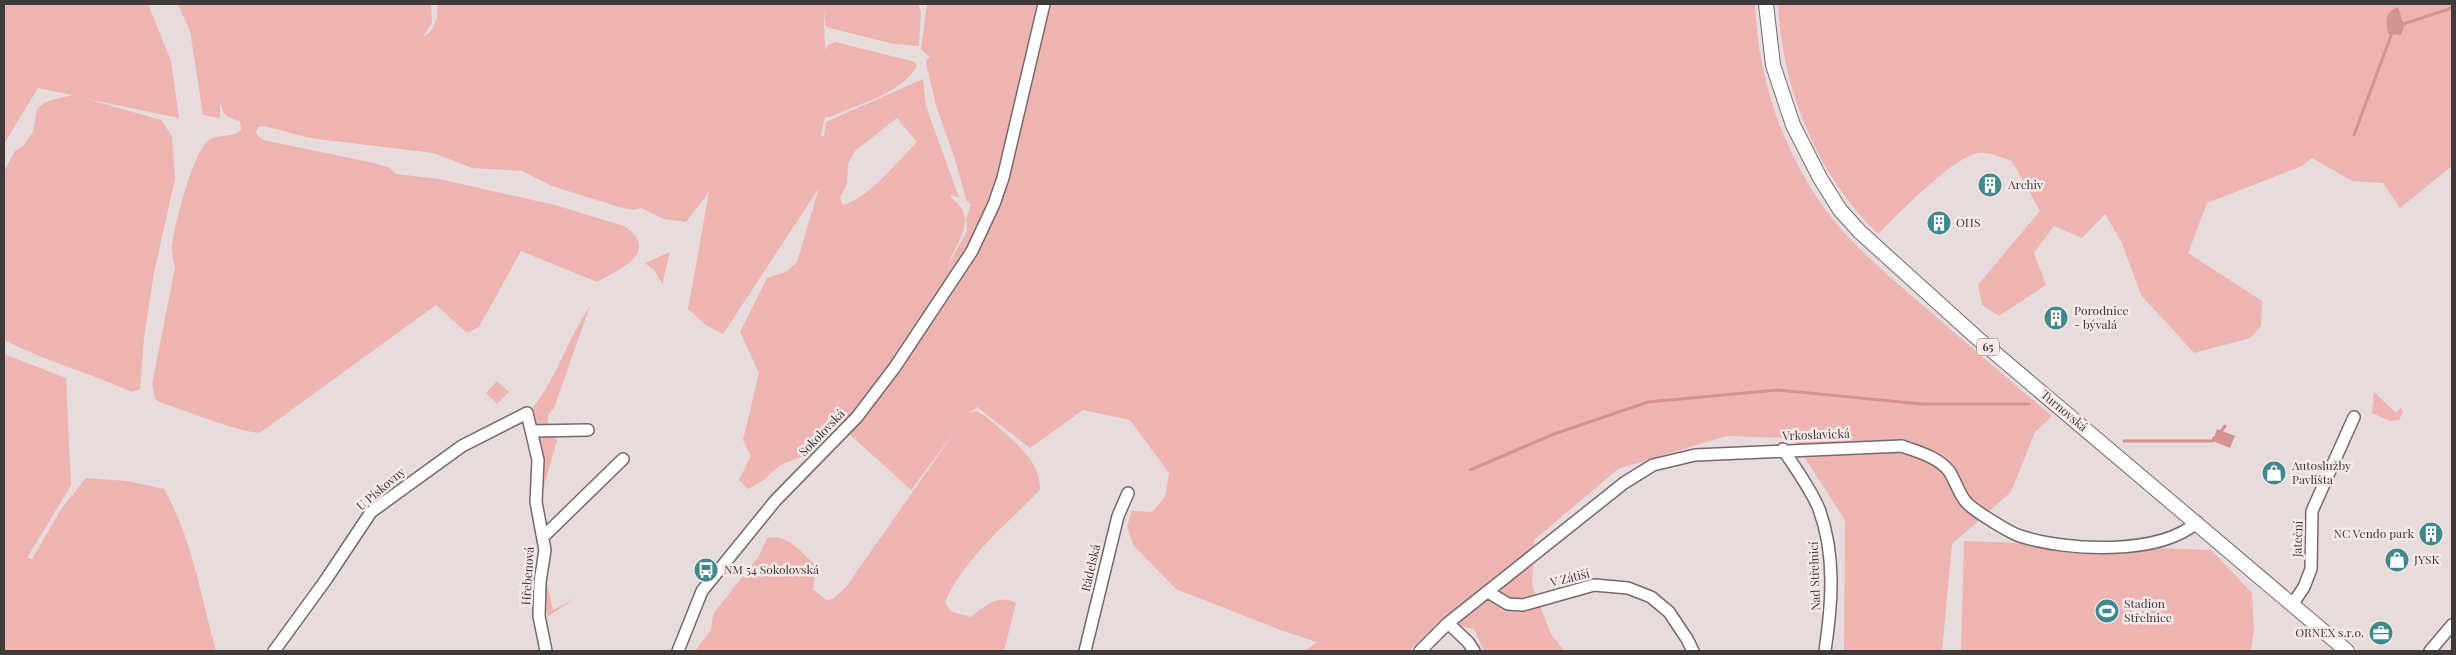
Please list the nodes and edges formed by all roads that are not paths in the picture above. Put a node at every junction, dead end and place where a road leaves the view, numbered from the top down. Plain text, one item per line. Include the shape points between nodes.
1 (1044, 4) edge
2 (1766, 4) edge
3 (527, 413) joint
4 (2354, 417) dead end
5 (588, 430) dead end
6 (532, 431) junction
7 (1783, 449) junction
8 (623, 459) dead end
9 (1128, 493) dead end
10 (2197, 522) junction
11 (543, 537) junction
12 (1488, 592) junction
13 (2292, 605) junction
14 (1448, 623) junction
15 (2452, 625) edge
16 (274, 651) edge
17 (546, 651) edge
18 (678, 651) edge
19 (1085, 651) edge
20 (1420, 651) edge
21 (1474, 651) edge
22 (1693, 651) edge
23 (1825, 651) edge
24 (2347, 651) edge
25 (2430, 651) edge

1 - 18 street, Sokolovská via 1003,178 984,230 972,252 895,367 856,418 775,501 702,591
2 - 10 main road, Turnovská / 65 via 1770,44 1785,105 1804,150 1840,210 1880,252 1976,336
3 - 6 street, Hřebenová
3 - 16 street, U Pískovny via 462,446 371,512
4 - 13 street, Jateční via 2312,511 2311,569
5 - 6 street
6 - 11 street, Hřebenová via 538,460 536,502
7 - 10 street, Vrkoslavická via 1902,446 1934,458 1948,470 1967,504 2018,536 2073,548 2142,545 2173,538
7 - 12 street, Vrkoslavická via 1695,455 1652,465 1624,483
7 - 23 street, Nad Střelnicí via 1818,508 1828,538 1832,602
8 - 11 street
9 - 19 street, Rádelská via 1116,524
10 - 13 main road, Turnovská / 65
11 - 17 street, Hřebenová via 545,550 539,595
12 - 14 street, Vrkoslavická
12 - 22 street, V Zátiší via 1508,604 1523,605 1594,585 1628,588 1651,598 1669,612
13 - 24 main road, Turnovská / 65
14 - 20 street, Vrkoslavická
14 - 21 street
15 - 25 street

